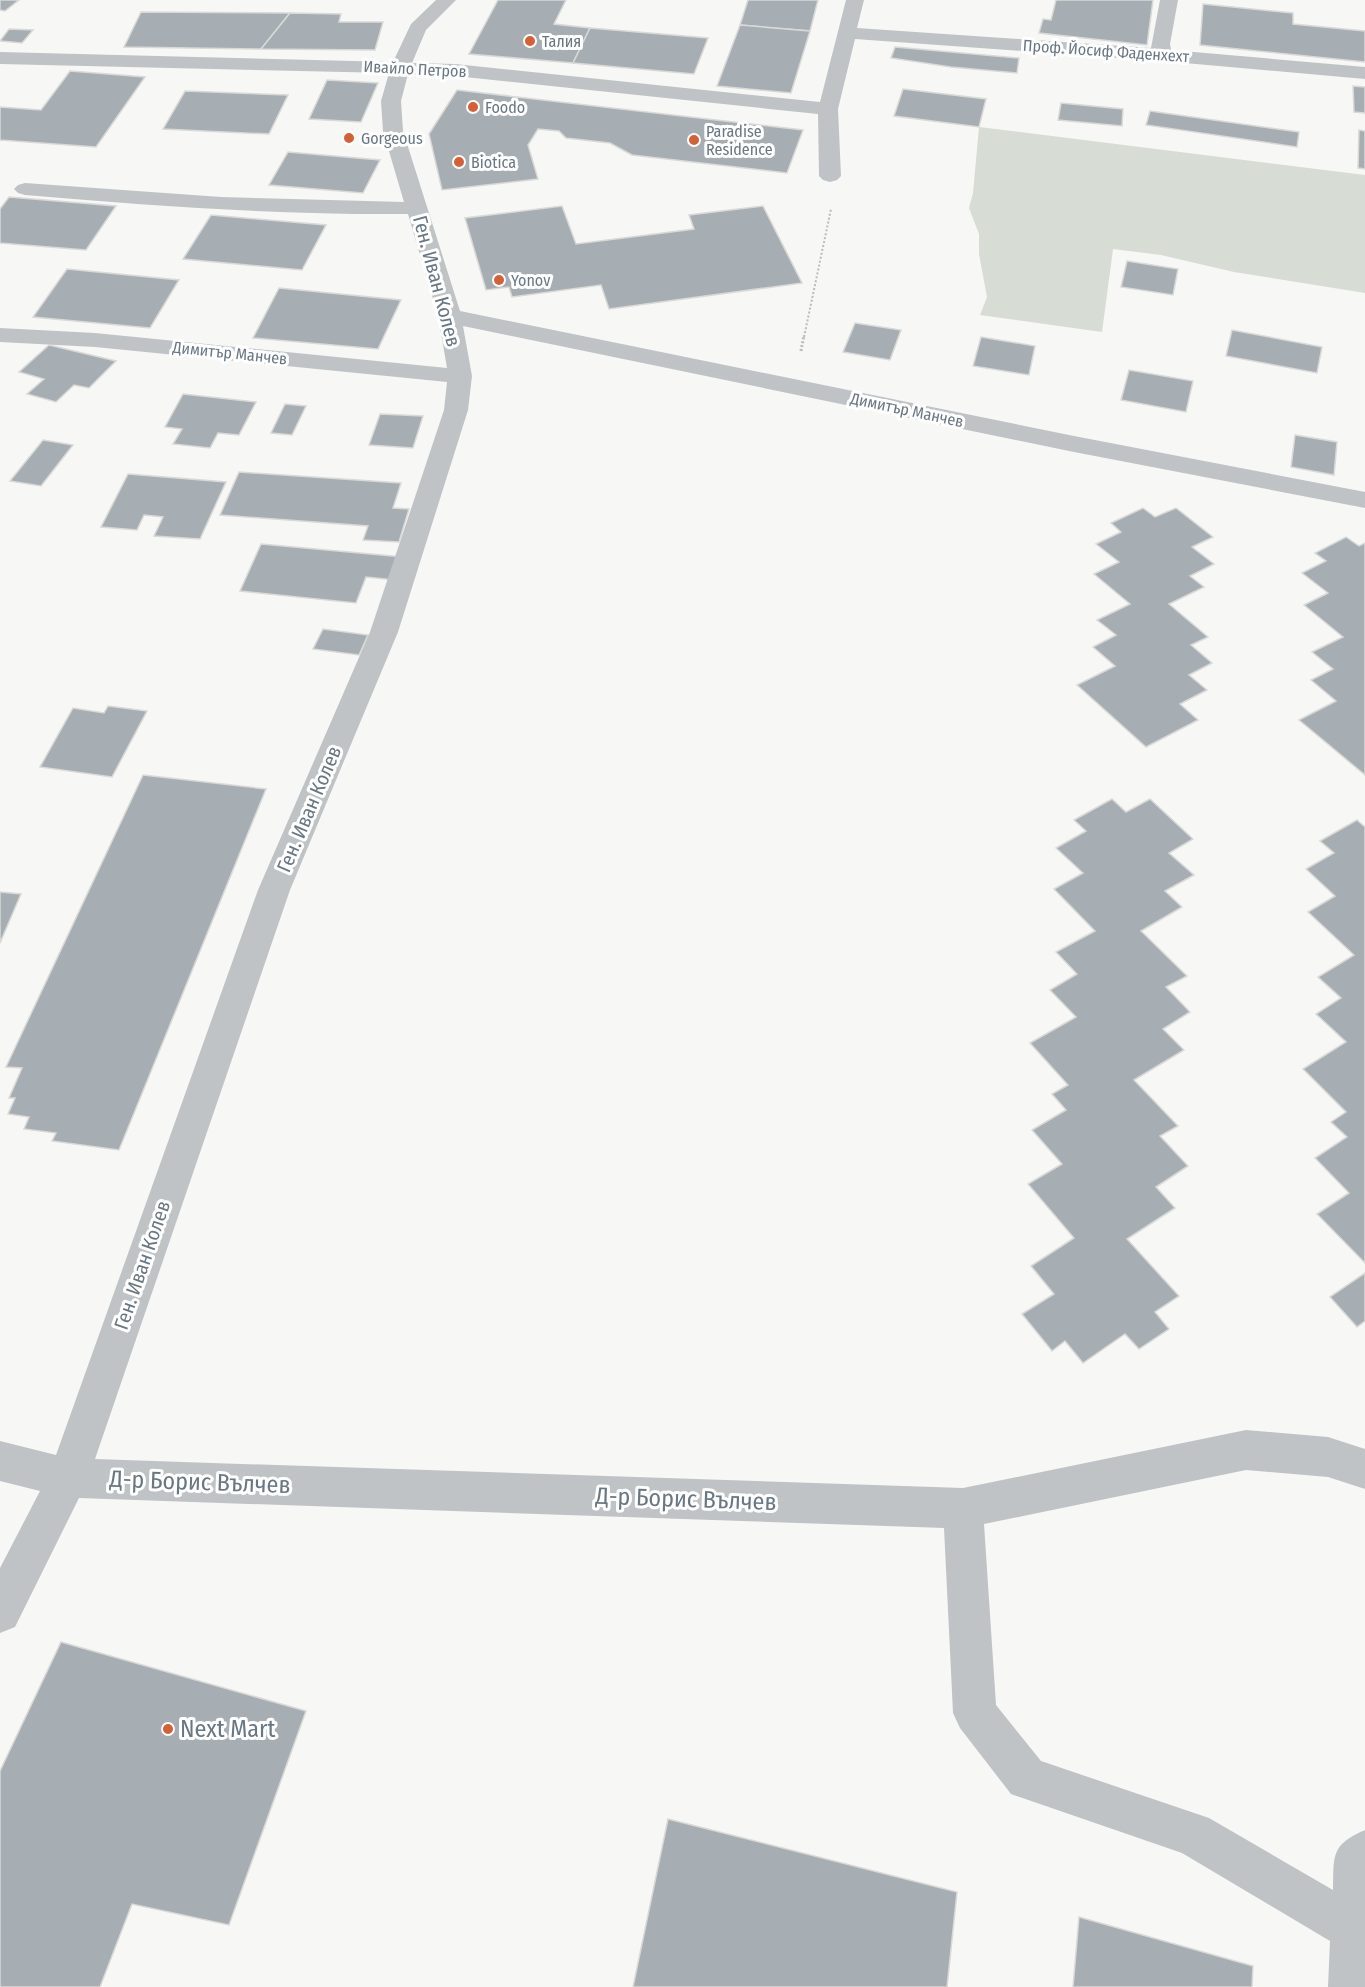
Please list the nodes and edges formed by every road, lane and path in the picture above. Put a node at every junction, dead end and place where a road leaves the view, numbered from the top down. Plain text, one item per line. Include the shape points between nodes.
1 (447, 0) edge
2 (855, 0) edge
3 (1169, 0) edge
4 (847, 33) junction
5 (1162, 55) junction
6 (0, 58) edge
7 (400, 68) junction
8 (1365, 73) edge
9 (828, 110) junction
10 (830, 176) joint
11 (25, 189) dead end
12 (417, 208) junction
13 (450, 316) junction
14 (0, 335) edge
15 (460, 376) junction
16 (794, 387) junction
17 (1365, 500) edge
18 (0, 1461) edge
19 (1365, 1469) edge
20 (68, 1478) junction
21 (963, 1508) junction
22 (0, 1612) edge
23 (1365, 1853) edge
24 (1354, 1929) junction
25 (1352, 1987) edge

1 - 7 street, Ген. Иван Колев via 418,28
2 - 4 street
3 - 5 street via 1160,44
4 - 5 street, Проф. Йосиф Фаденхехт
4 - 9 street
5 - 8 street, Проф. Йосиф Фаденхехт
6 - 7 street, Ивайло Петров
7 - 9 street, Ивайло Петров via 455,70
7 - 12 street, Ген. Иван Колев via 391,101 393,131
9 - 10 street
10 - 16 path via 831,211
11 - 12 street via 197,204
12 - 13 street, Ген. Иван Колев
13 - 15 street, Ген. Иван Колев
13 - 16 street, Димитър Манчев
14 - 15 street, Димитър Манчев via 95,340
15 - 20 street, Ген. Иван Колев via 456,410 384,632 274,890
16 - 17 street, Димитър Манчев
18 - 20 street, Д-р Борис Вълчев
19 - 21 street, Д-р Борис Вълчев via 1328,1457 1246,1450
20 - 21 street, Д-р Борис Вълчев
20 - 22 street, Ген. Иван Колев
21 - 24 street via 975,1713 1027,1778 1193,1834
23 - 24 street via 1357,1859
24 - 25 street

